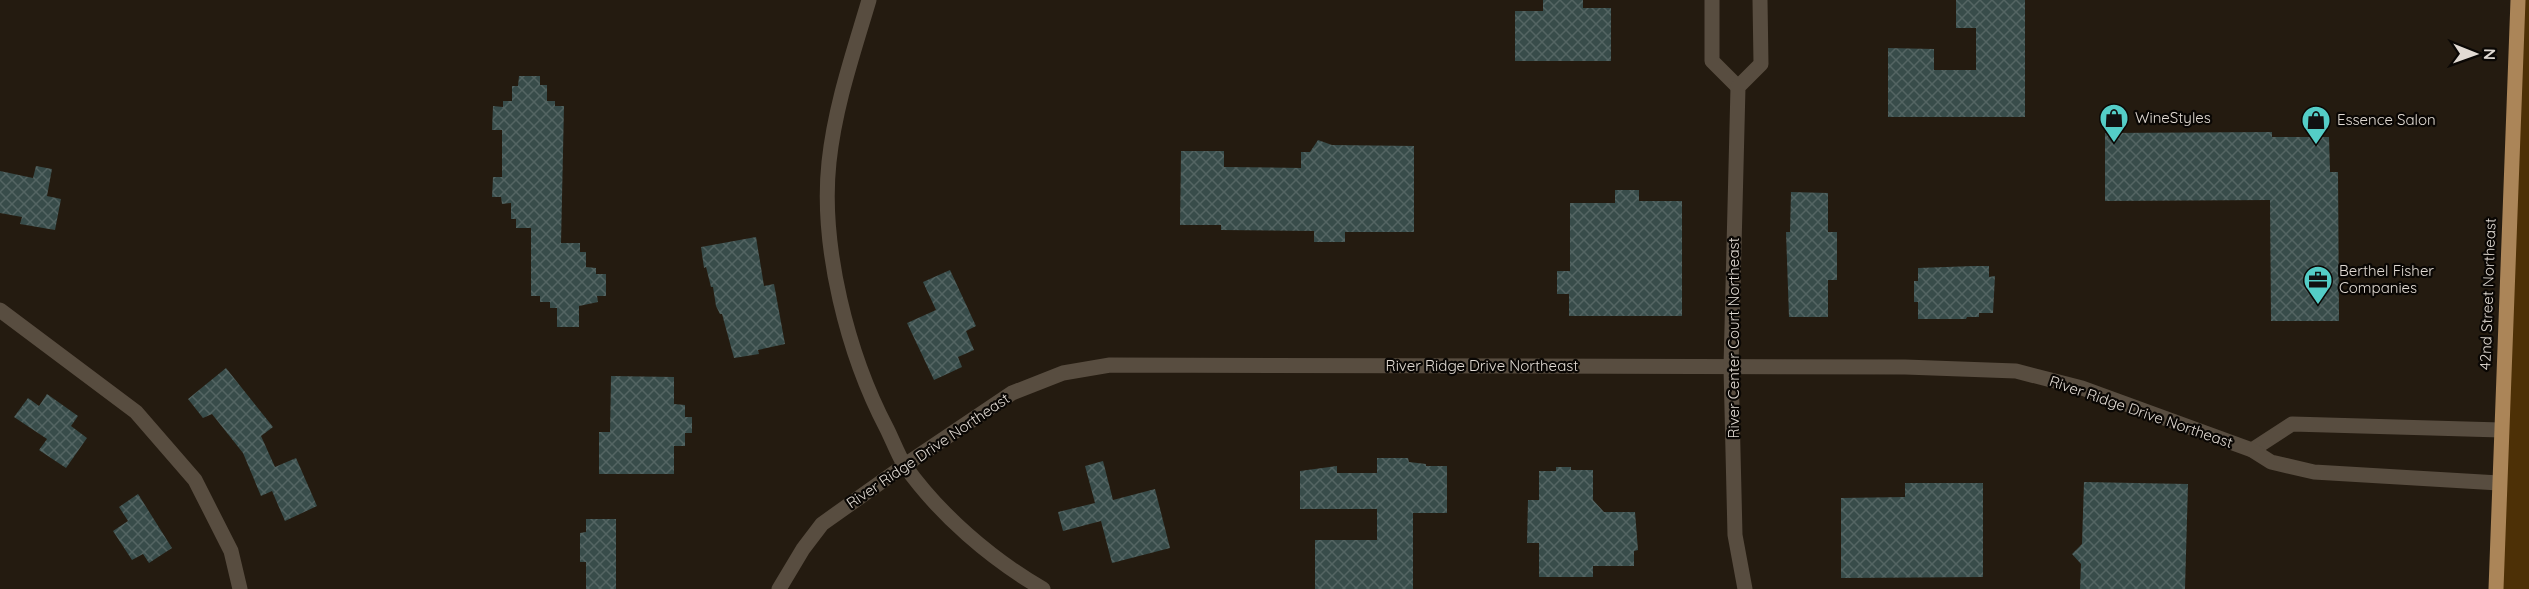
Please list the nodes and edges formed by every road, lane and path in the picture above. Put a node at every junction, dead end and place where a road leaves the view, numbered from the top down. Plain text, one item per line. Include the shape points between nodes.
1 (869, 0) edge
2 (1712, 0) edge
3 (1760, 0) edge
4 (2518, 0) edge
5 (1738, 87) junction
6 (0, 310) edge
7 (1731, 367) junction
8 (2501, 430) junction
9 (2252, 450) junction
10 (905, 465) junction
11 (2499, 483) junction
12 (240, 589) edge
13 (779, 589) edge
14 (1043, 589) edge
15 (1744, 589) edge
16 (2496, 589) edge

1 - 10 street via 838,102 829,164 830,232 840,304 856,360
2 - 5 street via 1712,62
3 - 5 street via 1761,64
4 - 8 main road, 42nd Street Northeast
5 - 7 street, River Center Court Northeast
6 - 12 street via 136,412 195,480 231,551
7 - 9 street, River Ridge Drive Northeast via 2016,371 2082,388
7 - 10 street, River Ridge Drive Northeast via 1110,365 1063,373 1012,393
7 - 15 street, River Center Court Northeast via 1735,535
8 - 9 street, River Ridge Drive Northeast via 2292,424
8 - 11 main road, 42nd Street Northeast
9 - 11 street, River Ridge Drive Northeast via 2271,462 2314,472
10 - 13 street, River Ridge Drive Northeast via 822,524
10 - 14 street via 944,510 982,545
11 - 16 main road, 42nd Street Northeast

